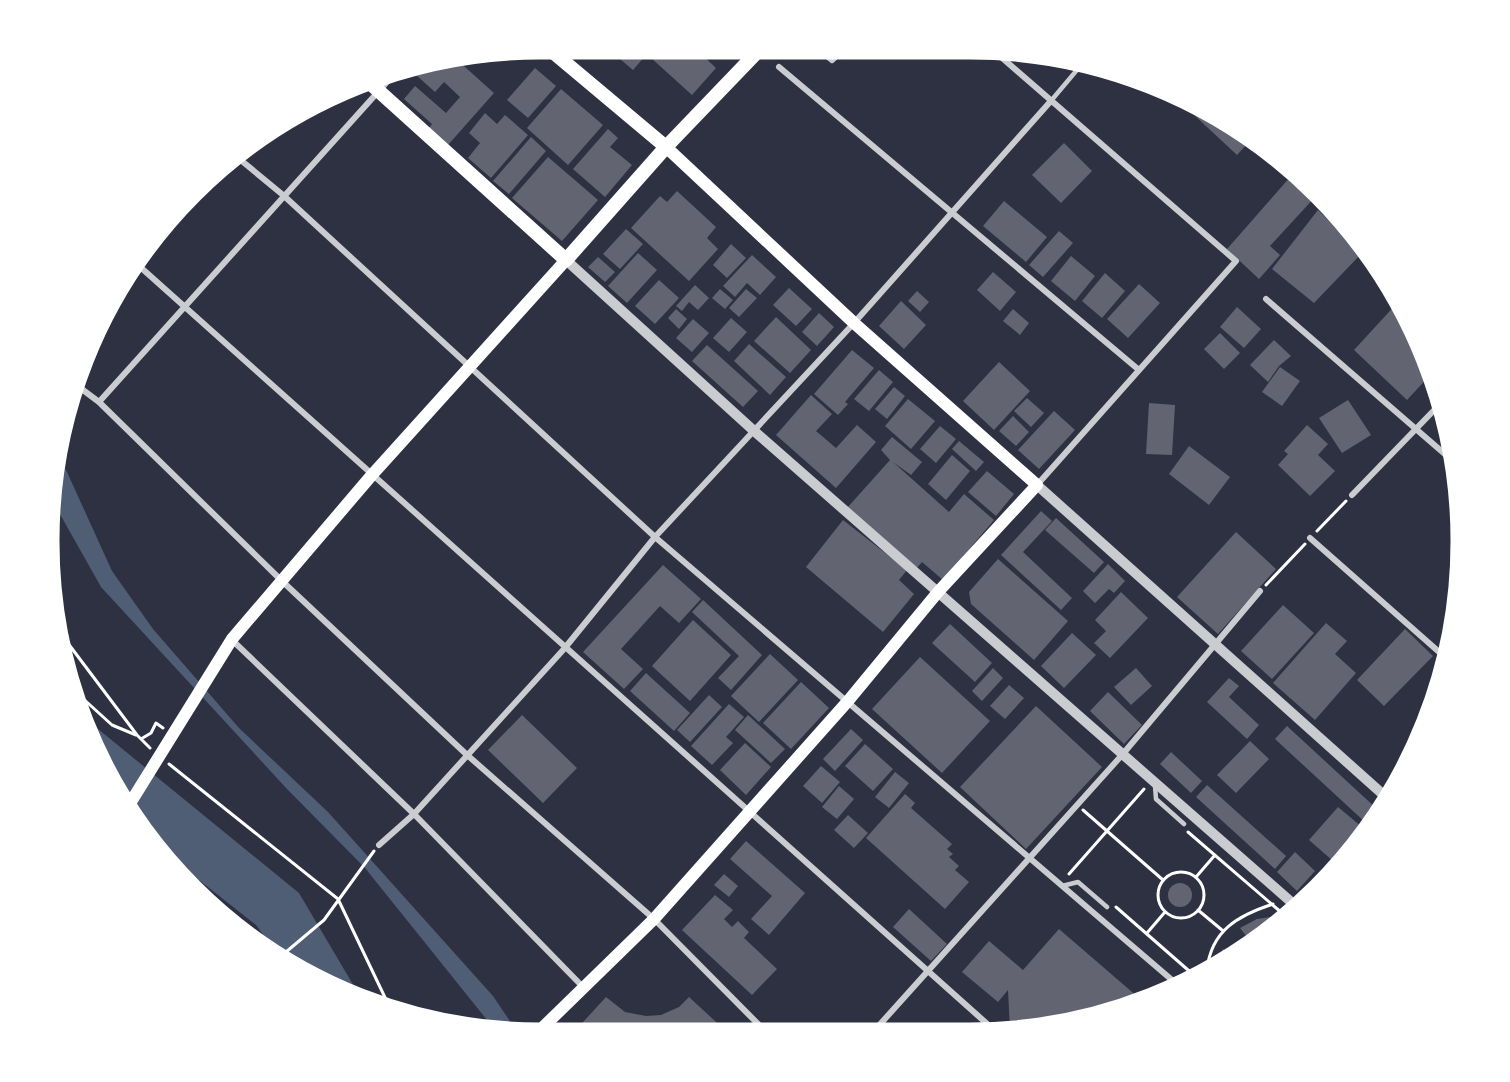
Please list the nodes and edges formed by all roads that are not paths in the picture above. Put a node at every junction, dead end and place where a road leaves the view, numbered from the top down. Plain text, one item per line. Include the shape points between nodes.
1 (560, 58) edge
2 (751, 58) edge
3 (1004, 60) edge
4 (779, 67) dead end
5 (1076, 71) edge
6 (376, 88) edge
7 (374, 89) edge
8 (1050, 102) junction
9 (666, 147) junction
10 (243, 162) edge
11 (283, 195) junction
12 (952, 211) junction
13 (566, 260) junction
14 (143, 269) edge
15 (1266, 299) dead end
16 (186, 308) junction
17 (854, 323) junction
18 (469, 368) junction
19 (1139, 370) junction
20 (83, 390) edge
21 (99, 402) junction
22 (1433, 411) edge
23 (1417, 428) junction
24 (753, 430) junction
25 (1443, 452) edge
26 (371, 476) junction
27 (1036, 485) junction
28 (1352, 495) dead end
29 (655, 537) junction
30 (1310, 538) dead end
31 (282, 581) junction
32 (1260, 591) dead end
33 (938, 592) junction
34 (232, 639) junction
35 (1215, 644) junction
36 (564, 648) junction
37 (1438, 651) edge
38 (848, 701) junction
39 (466, 754) junction
40 (1122, 755) junction
41 (1154, 782) junction
42 (1381, 792) edge
43 (133, 798) edge
44 (751, 812) junction
45 (414, 814) junction
46 (1184, 825) road end
47 (379, 845) road end
48 (1030, 859) junction
49 (1061, 885) junction
50 (1290, 901) edge
51 (1107, 907) dead end
52 (654, 919) junction
53 (928, 972) junction
54 (1171, 979) edge
55 (583, 987) junction
56 (986, 1023) edge
57 (545, 1024) edge
58 (758, 1024) edge
59 (880, 1024) edge

1 - 9 main road
2 - 9 main road
3 - 8 street
4 - 12 street
5 - 8 lane
6 - 13 main road
7 - 11 street
8 - 12 street
8 - 19 street via 1236,261
9 - 13 main road
9 - 17 main road
10 - 11 street
11 - 16 street
11 - 18 street
12 - 17 street
12 - 19 street
13 - 18 main road
13 - 24 street
14 - 16 street
15 - 23 street
16 - 21 street
16 - 26 street
17 - 24 street
17 - 27 main road
18 - 26 main road
18 - 29 street
19 - 27 street
20 - 21 street
21 - 31 street
22 - 23 street
23 - 25 street
23 - 28 street
24 - 29 street
24 - 33 street
26 - 31 main road
26 - 36 street
27 - 33 main road
27 - 35 street
29 - 36 street
29 - 38 street
30 - 37 street
31 - 34 main road
31 - 39 street
32 - 35 street
33 - 38 main road
33 - 40 street
34 - 43 main road
34 - 45 street
35 - 40 street
35 - 42 street
36 - 39 street
36 - 44 street
38 - 44 main road
38 - 48 street
39 - 45 street
39 - 52 street
40 - 41 street
40 - 48 street
41 - 46 lane via 1156,799
41 - 50 street
44 - 52 main road
44 - 53 street
45 - 47 street
45 - 55 street
48 - 49 street
48 - 53 street
49 - 51 lane via 1078,882
49 - 54 street
52 - 55 main road
52 - 58 street
53 - 56 street
53 - 59 street
55 - 57 main road

